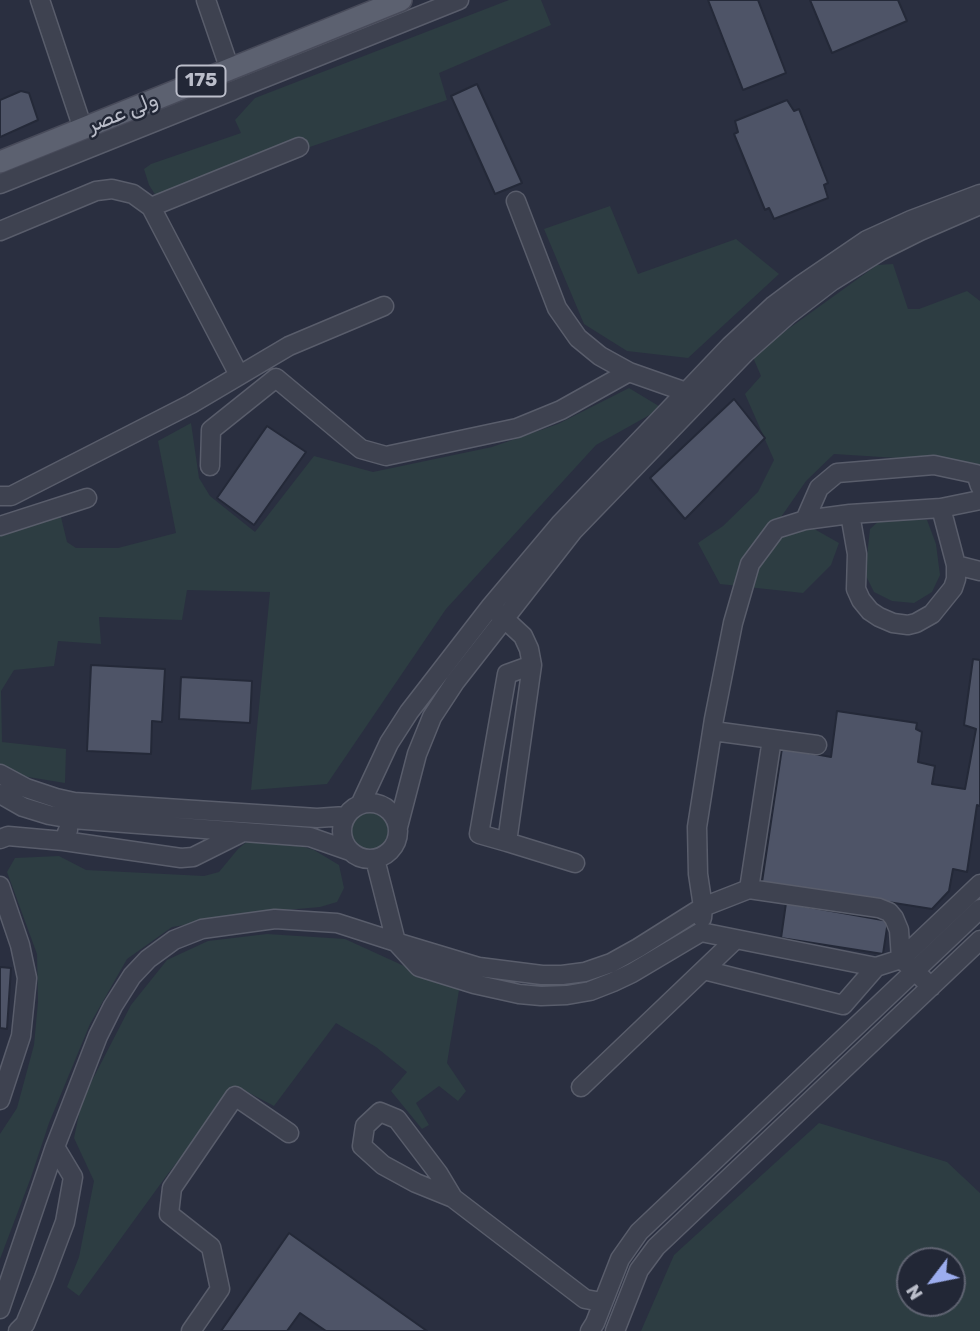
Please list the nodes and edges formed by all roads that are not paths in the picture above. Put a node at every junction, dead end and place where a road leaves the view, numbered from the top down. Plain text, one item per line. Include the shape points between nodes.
1 (40, 0) edge
2 (206, 0) edge
3 (459, 0) edge
4 (394, 1) edge
5 (230, 69) junction
6 (83, 129) junction
7 (299, 146) dead end
8 (0, 162) edge
9 (0, 184) edge
10 (980, 194) edge
11 (516, 201) dead end
12 (980, 205) edge
13 (151, 206) junction
14 (0, 231) edge
15 (878, 244) junction
16 (384, 306) dead end
17 (629, 372) junction
18 (239, 376) junction
19 (691, 398) junction
20 (210, 466) dead end
21 (980, 486) edge
22 (0, 496) edge
23 (87, 498) dead end
24 (980, 500) edge
25 (941, 508) junction
26 (850, 514) junction
27 (805, 520) junction
28 (0, 526) edge
29 (956, 565) junction
30 (980, 570) edge
31 (498, 612) junction
32 (533, 665) junction
33 (713, 731) junction
34 (772, 739) junction
35 (817, 745) dead end
36 (0, 774) edge
37 (0, 794) edge
38 (73, 810) junction
39 (353, 811) junction
40 (214, 820) junction
41 (398, 827) junction
42 (244, 831) junction
43 (0, 839) edge
44 (64, 841) junction
45 (507, 842) junction
46 (350, 851) junction
47 (374, 859) junction
48 (575, 863) dead end
49 (980, 884) edge
50 (0, 886) edge
51 (749, 889) junction
52 (704, 907) junction
53 (980, 909) edge
54 (701, 932) junction
55 (736, 939) junction
56 (980, 940) edge
57 (396, 942) junction
58 (908, 965) junction
59 (876, 967) junction
60 (704, 970) junction
61 (477, 976) junction
62 (930, 987) junction
63 (581, 1087) dead end
64 (0, 1100) edge
65 (289, 1133) dead end
66 (55, 1147) junction
67 (453, 1198) junction
68 (603, 1299) junction
69 (625, 1304) junction
70 (0, 1309) edge
71 (18, 1331) edge
72 (191, 1331) edge
73 (590, 1331) edge
74 (615, 1331) edge

1 - 6 street
2 - 5 street
3 - 9 street
4 - 5 main road, ولی عصر / 175
5 - 6 main road, ولی عصر / 175
6 - 8 main road, ولی عصر / 175
7 - 13 street
10 - 15 street
11 - 17 street via 557,309 578,338
12 - 15 street
13 - 14 street via 133,194 96,191
13 - 18 street
15 - 19 street
16 - 18 street via 289,346
17 - 19 street
17 - 20 street via 561,410 517,428 386,456 361,449 276,378 211,430
18 - 22 street via 11,496
19 - 31 street
21 - 27 street via 976,474 934,465 837,473 819,488
23 - 28 street
24 - 25 street
25 - 26 street
25 - 29 street
26 - 27 street
26 - 29 street via 857,554 856,589 879,617 908,625 924,619 953,588
27 - 33 street via 776,529 750,564 733,623
29 - 30 street
31 - 32 street via 523,636
31 - 39 street via 409,712
31 - 41 street via 432,717
32 - 45 street
32 - 45 street via 507,674 480,834
33 - 34 street
33 - 52 street via 697,827
34 - 35 street
34 - 51 street
36 - 38 street
37 - 38 street via 50,815
38 - 40 street
38 - 44 street
39 - 40 street via 317,818
39 - 41 street via 377,804 396,819
39 - 46 street via 342,834
40 - 42 street
41 - 47 street via 390,851
42 - 44 street via 181,858
42 - 46 street via 310,837
43 - 44 street
45 - 48 street
46 - 47 street
47 - 57 street
49 - 58 street
50 - 64 street via 27,978 21,1036
51 - 52 street
51 - 58 street via 889,912 899,929
52 - 54 street
52 - 61 street via 611,963 585,972
53 - 58 street
54 - 55 street
54 - 61 street via 632,973 590,991 519,994
55 - 59 street
55 - 60 street
56 - 62 street
57 - 61 street via 419,967
57 - 66 street via 337,923 275,919 202,929 174,940 132,976 113,1006
58 - 59 street
58 - 62 street
58 - 68 street via 639,1232 620,1259
59 - 60 street via 843,1005
60 - 63 street
62 - 69 street via 656,1247 639,1270
65 - 72 street via 235,1096 173,1188 169,1214 211,1247 220,1289
66 - 70 street
66 - 71 street via 73,1177 65,1222 25,1324
67 - 67 street via 397,1119 380,1112 365,1126 362,1146 383,1165
67 - 68 street via 585,1299
68 - 69 street
68 - 73 street
69 - 74 street

